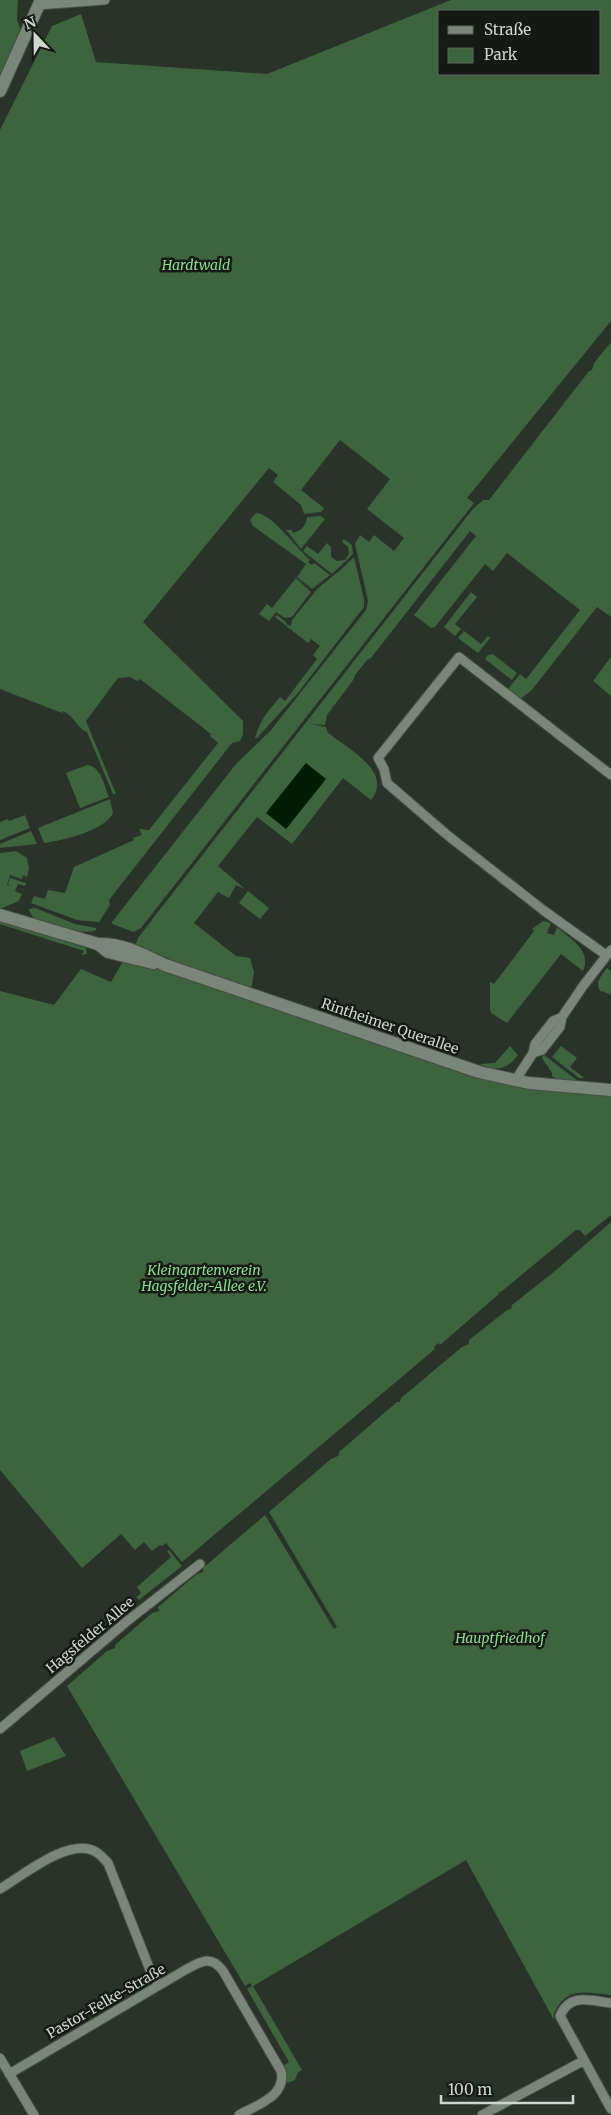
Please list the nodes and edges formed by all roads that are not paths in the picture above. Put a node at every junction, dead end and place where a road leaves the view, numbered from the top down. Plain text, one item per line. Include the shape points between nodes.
1 (105, 0) edge
2 (81, 1) edge
3 (40, 3) edge
4 (0, 91) edge
5 (611, 775) edge
6 (0, 915) edge
7 (608, 952) edge
8 (515, 1080) junction
9 (611, 1090) edge
10 (200, 1564) dead end
11 (0, 1729) edge
12 (0, 1889) edge
13 (159, 1985) junction
14 (611, 2003) edge
15 (0, 2058) edge
16 (583, 2061) junction
17 (10, 2074) junction
18 (611, 2109) edge
19 (34, 2115) edge
20 (239, 2115) edge
21 (482, 2115) edge

1 - 2 street
2 - 3 street
3 - 4 street
5 - 7 street via 459,657 378,758 387,783 446,834 543,910
6 - 8 street, Rintheimer Querallee via 98,944 139,952 166,965 479,1072
7 - 8 street via 562,1017 560,1027 542,1050 533,1053
8 - 9 street, Rintheimer Querallee
10 - 11 street, Hagsfelder Allee
12 - 13 street via 65,1850 86,1848 96,1852 108,1863 152,1975
13 - 17 street, Pastor-Felke-Straße
13 - 20 street, Pastor-Felke-Straße via 199,1962 218,1964 283,2077 278,2092
14 - 16 street via 576,2000 561,2013 561,2020
15 - 17 street
16 - 18 street
16 - 21 street
17 - 19 street

